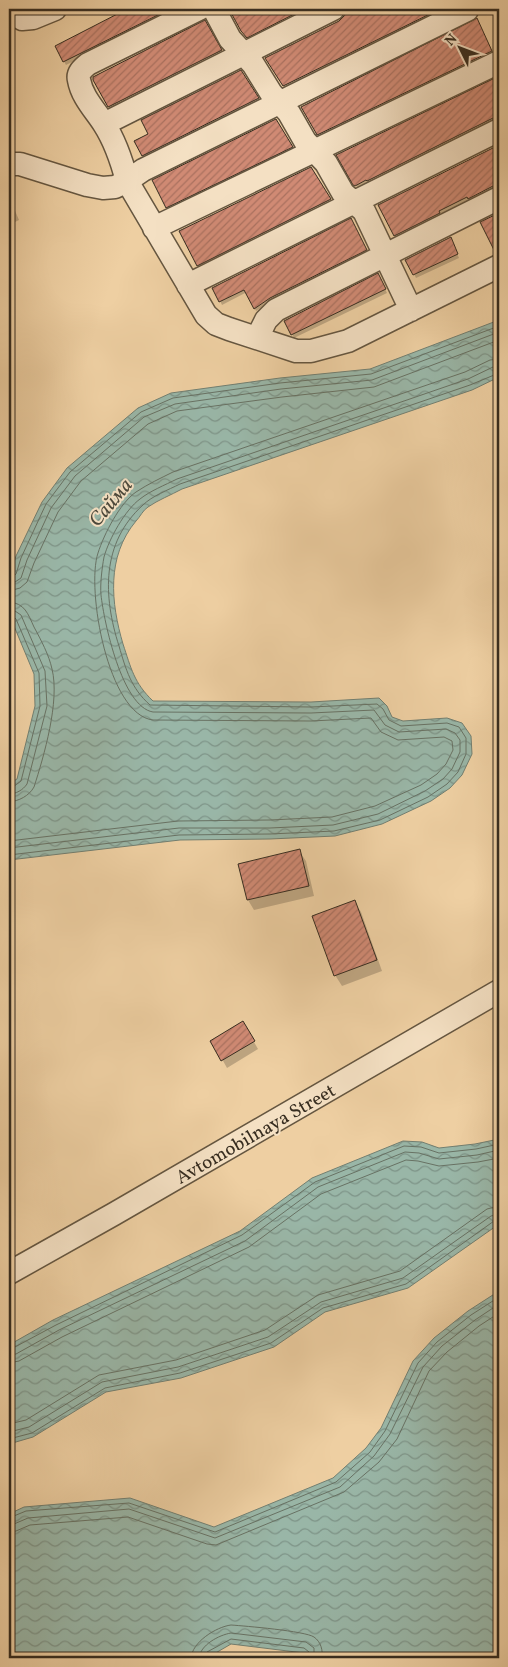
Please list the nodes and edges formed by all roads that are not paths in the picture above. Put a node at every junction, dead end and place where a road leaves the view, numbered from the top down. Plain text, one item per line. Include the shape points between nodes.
1 (14, 9) edge
2 (55, 9) edge
3 (199, 9) edge
4 (214, 9) edge
5 (333, 9) edge
6 (467, 10) edge
7 (244, 54) junction
8 (499, 62) edge
9 (279, 102) junction
10 (104, 124) junction
11 (499, 130) edge
12 (315, 151) junction
13 (9, 164) edge
14 (127, 181) junction
15 (499, 198) edge
16 (354, 203) junction
17 (154, 228) junction
18 (385, 255) junction
19 (499, 266) edge
20 (188, 285) junction
21 (411, 310) junction
22 (256, 338) junction
23 (499, 991) edge
24 (9, 1273) edge

1 - 2 street via 22,19
3 - 10 street via 82,69 79,81 89,104
4 - 7 street via 230,39
5 - 7 street
6 - 9 street
7 - 9 street
7 - 10 street
8 - 12 street
9 - 12 street
9 - 14 street
10 - 14 street via 121,158
11 - 16 street
12 - 16 street via 343,193
12 - 17 street
13 - 14 street via 20,164 102,188 115,187
14 - 17 street
15 - 18 street
16 - 18 street via 364,212
16 - 20 street
17 - 20 street
18 - 21 street
18 - 22 street via 276,310
19 - 21 street
20 - 22 street via 206,315 216,324
21 - 22 street via 348,341 311,351 296,351
23 - 24 street, Avtomobilnaya Street

